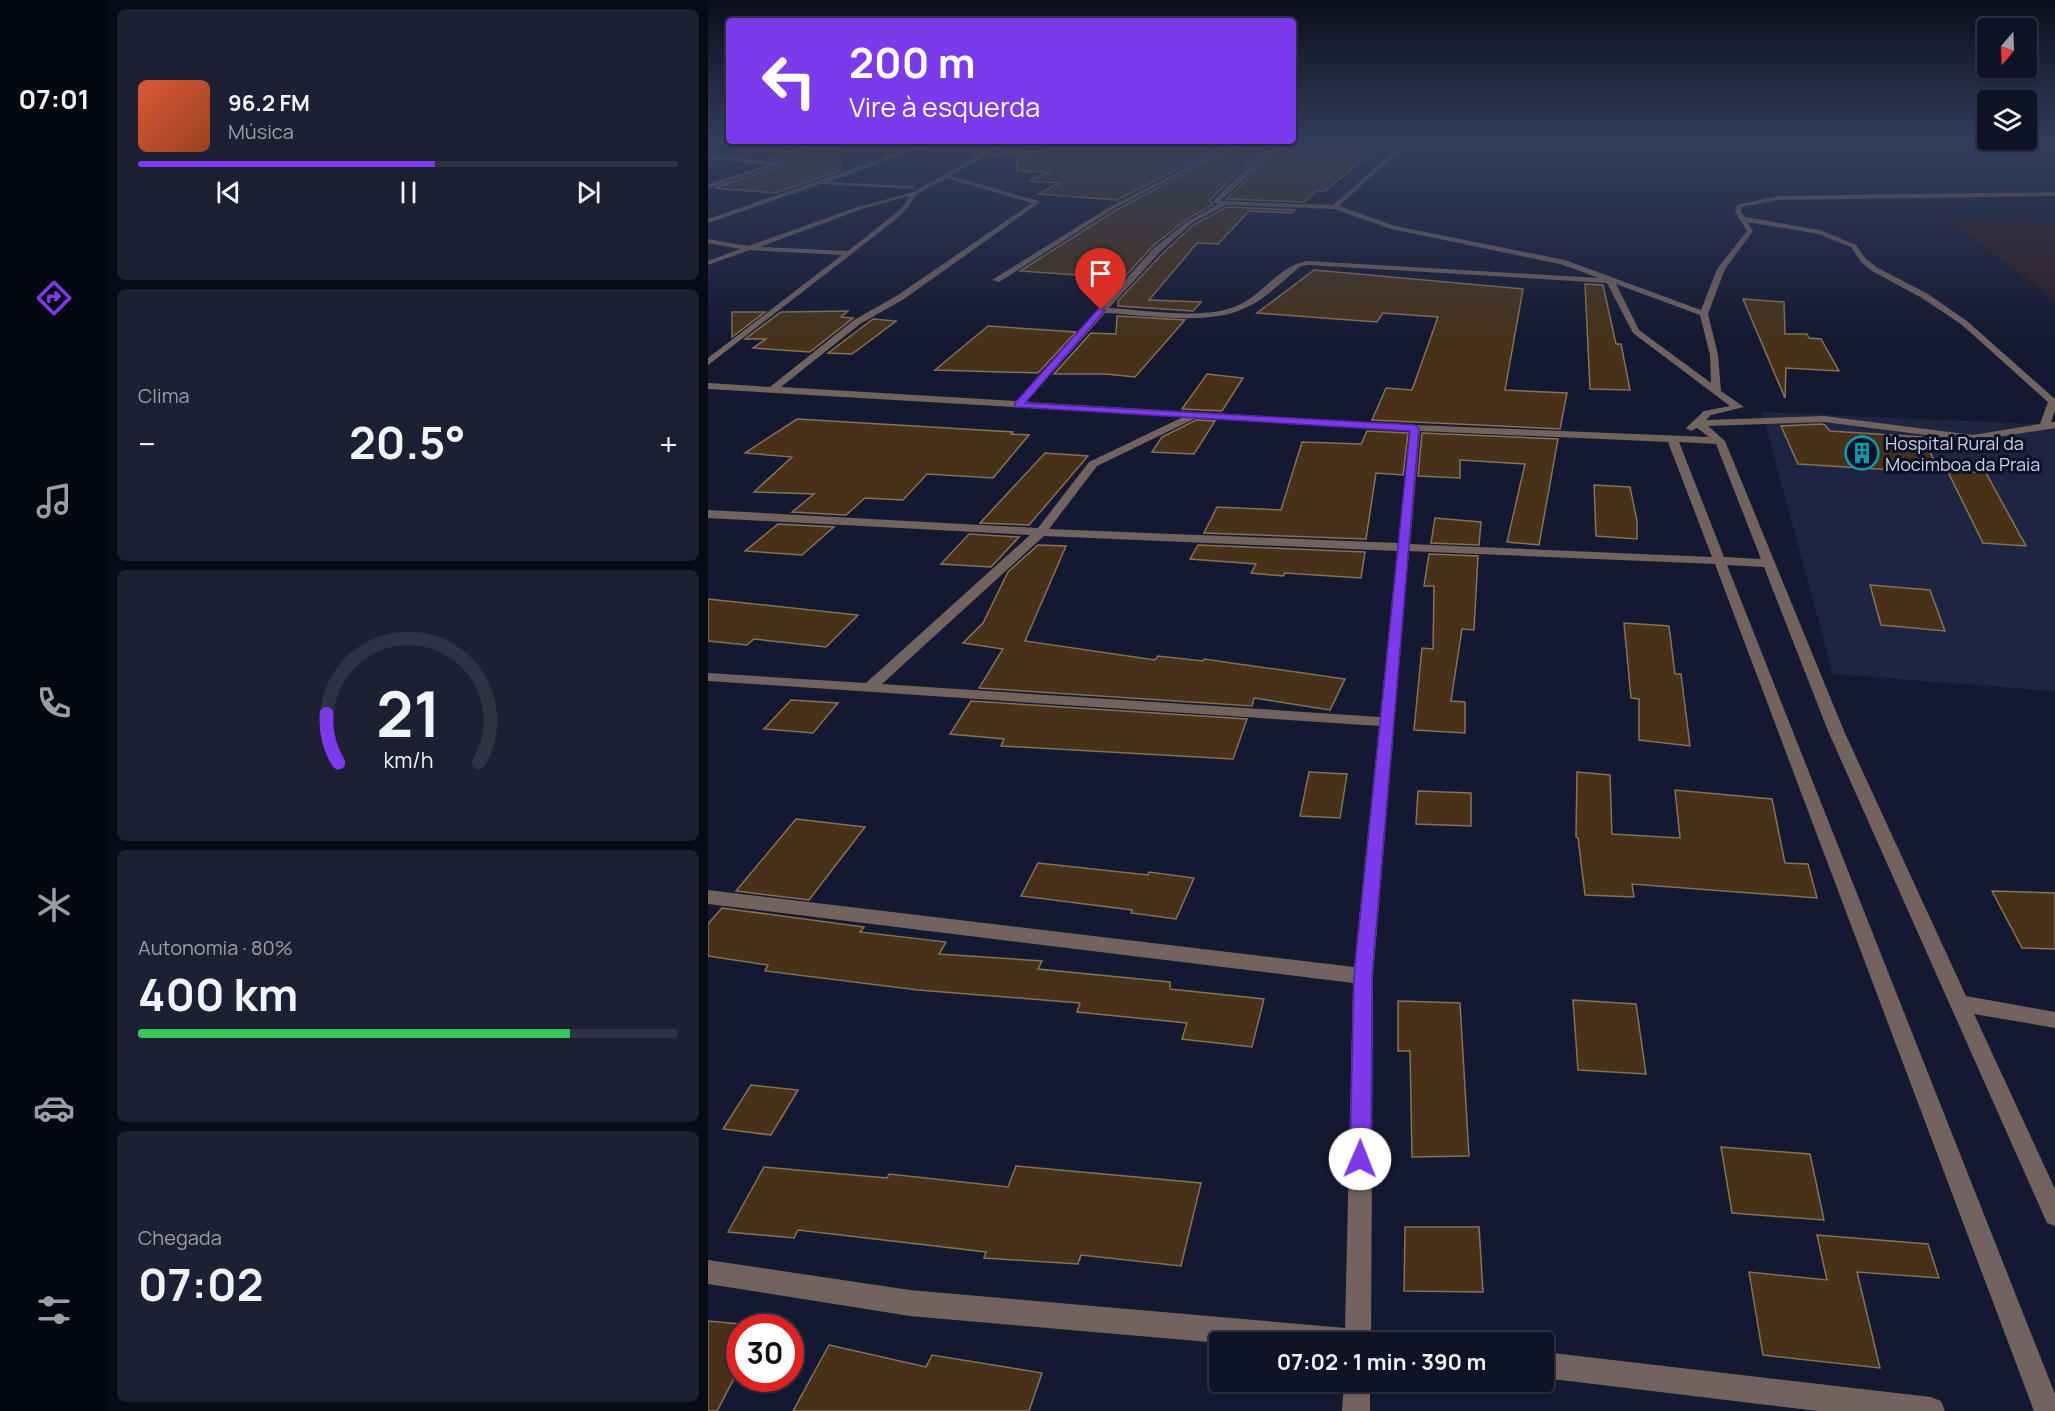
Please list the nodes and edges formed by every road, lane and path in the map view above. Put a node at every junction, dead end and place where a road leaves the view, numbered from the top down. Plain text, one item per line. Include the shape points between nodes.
1 (744, 210) edge
2 (855, 210) edge
3 (903, 210) edge
4 (1026, 210) edge
5 (1110, 210) edge
6 (1213, 210) edge
7 (1343, 210) edge
8 (1738, 210) edge
9 (1744, 219) junction
10 (708, 221) edge
11 (708, 241) edge
12 (747, 248) junction
13 (848, 253) junction
14 (708, 263) edge
15 (996, 280) dead end
16 (1610, 281) junction
17 (1101, 310) junction
18 (1704, 314) junction
19 (708, 362) edge
20 (708, 386) edge
21 (772, 390) junction
22 (1716, 392) junction
23 (1018, 405) junction
24 (1195, 415) junction
25 (1698, 423) junction
26 (2050, 425) edge
27 (1415, 428) junction
28 (1672, 438) junction
29 (1720, 441) junction
30 (708, 514) edge
31 (1041, 532) junction
32 (1405, 545) junction
33 (1719, 560) junction
34 (1769, 563) junction
35 (708, 677) edge
36 (870, 687) junction
37 (1387, 722) junction
38 (708, 897) edge
39 (1363, 976) junction
40 (1958, 1004) junction
41 (2055, 1020) edge
42 (2055, 1215) edge
43 (708, 1272) edge
44 (1238, 1332) edge
45 (1358, 1332) edge
46 (1554, 1366) edge
47 (1357, 1392) edge
48 (1356, 1411) edge
49 (1931, 1411) edge
50 (2048, 1411) edge

1 - 10 street
2 - 12 street
3 - 13 street
4 - 21 street via 901,297 857,322
5 - 15 street
6 - 17 street via 1190,222 1157,250
7 - 16 street via 1393,228 1562,262
8 - 9 street
9 - 18 street via 1750,231 1721,269
9 - 26 street via 1820,232 1854,246 1861,261 1932,299 1992,343 2053,402
11 - 12 street
12 - 13 street
12 - 14 street
13 - 19 street
16 - 17 street via 1308,263 1299,264 1233,311 1191,314
16 - 18 street
16 - 22 street via 1636,331
17 - 23 street
18 - 22 street via 1714,355
20 - 21 street
21 - 23 street
22 - 25 street via 1739,407 1708,413
23 - 24 street
24 - 27 street
24 - 31 street via 1094,464
25 - 26 street via 1824,419 1972,438
25 - 28 street
25 - 29 street
27 - 28 street
27 - 32 street
28 - 29 street
28 - 33 street
29 - 34 street
30 - 31 street
31 - 32 street
31 - 36 street
32 - 33 street
32 - 37 street
33 - 34 street
33 - 50 street
34 - 40 street via 1836,731
35 - 36 street
36 - 37 street
37 - 39 street
38 - 39 street
39 - 45 street
40 - 41 street
40 - 42 street
43 - 44 street via 910,1303
46 - 49 street
47 - 48 street

